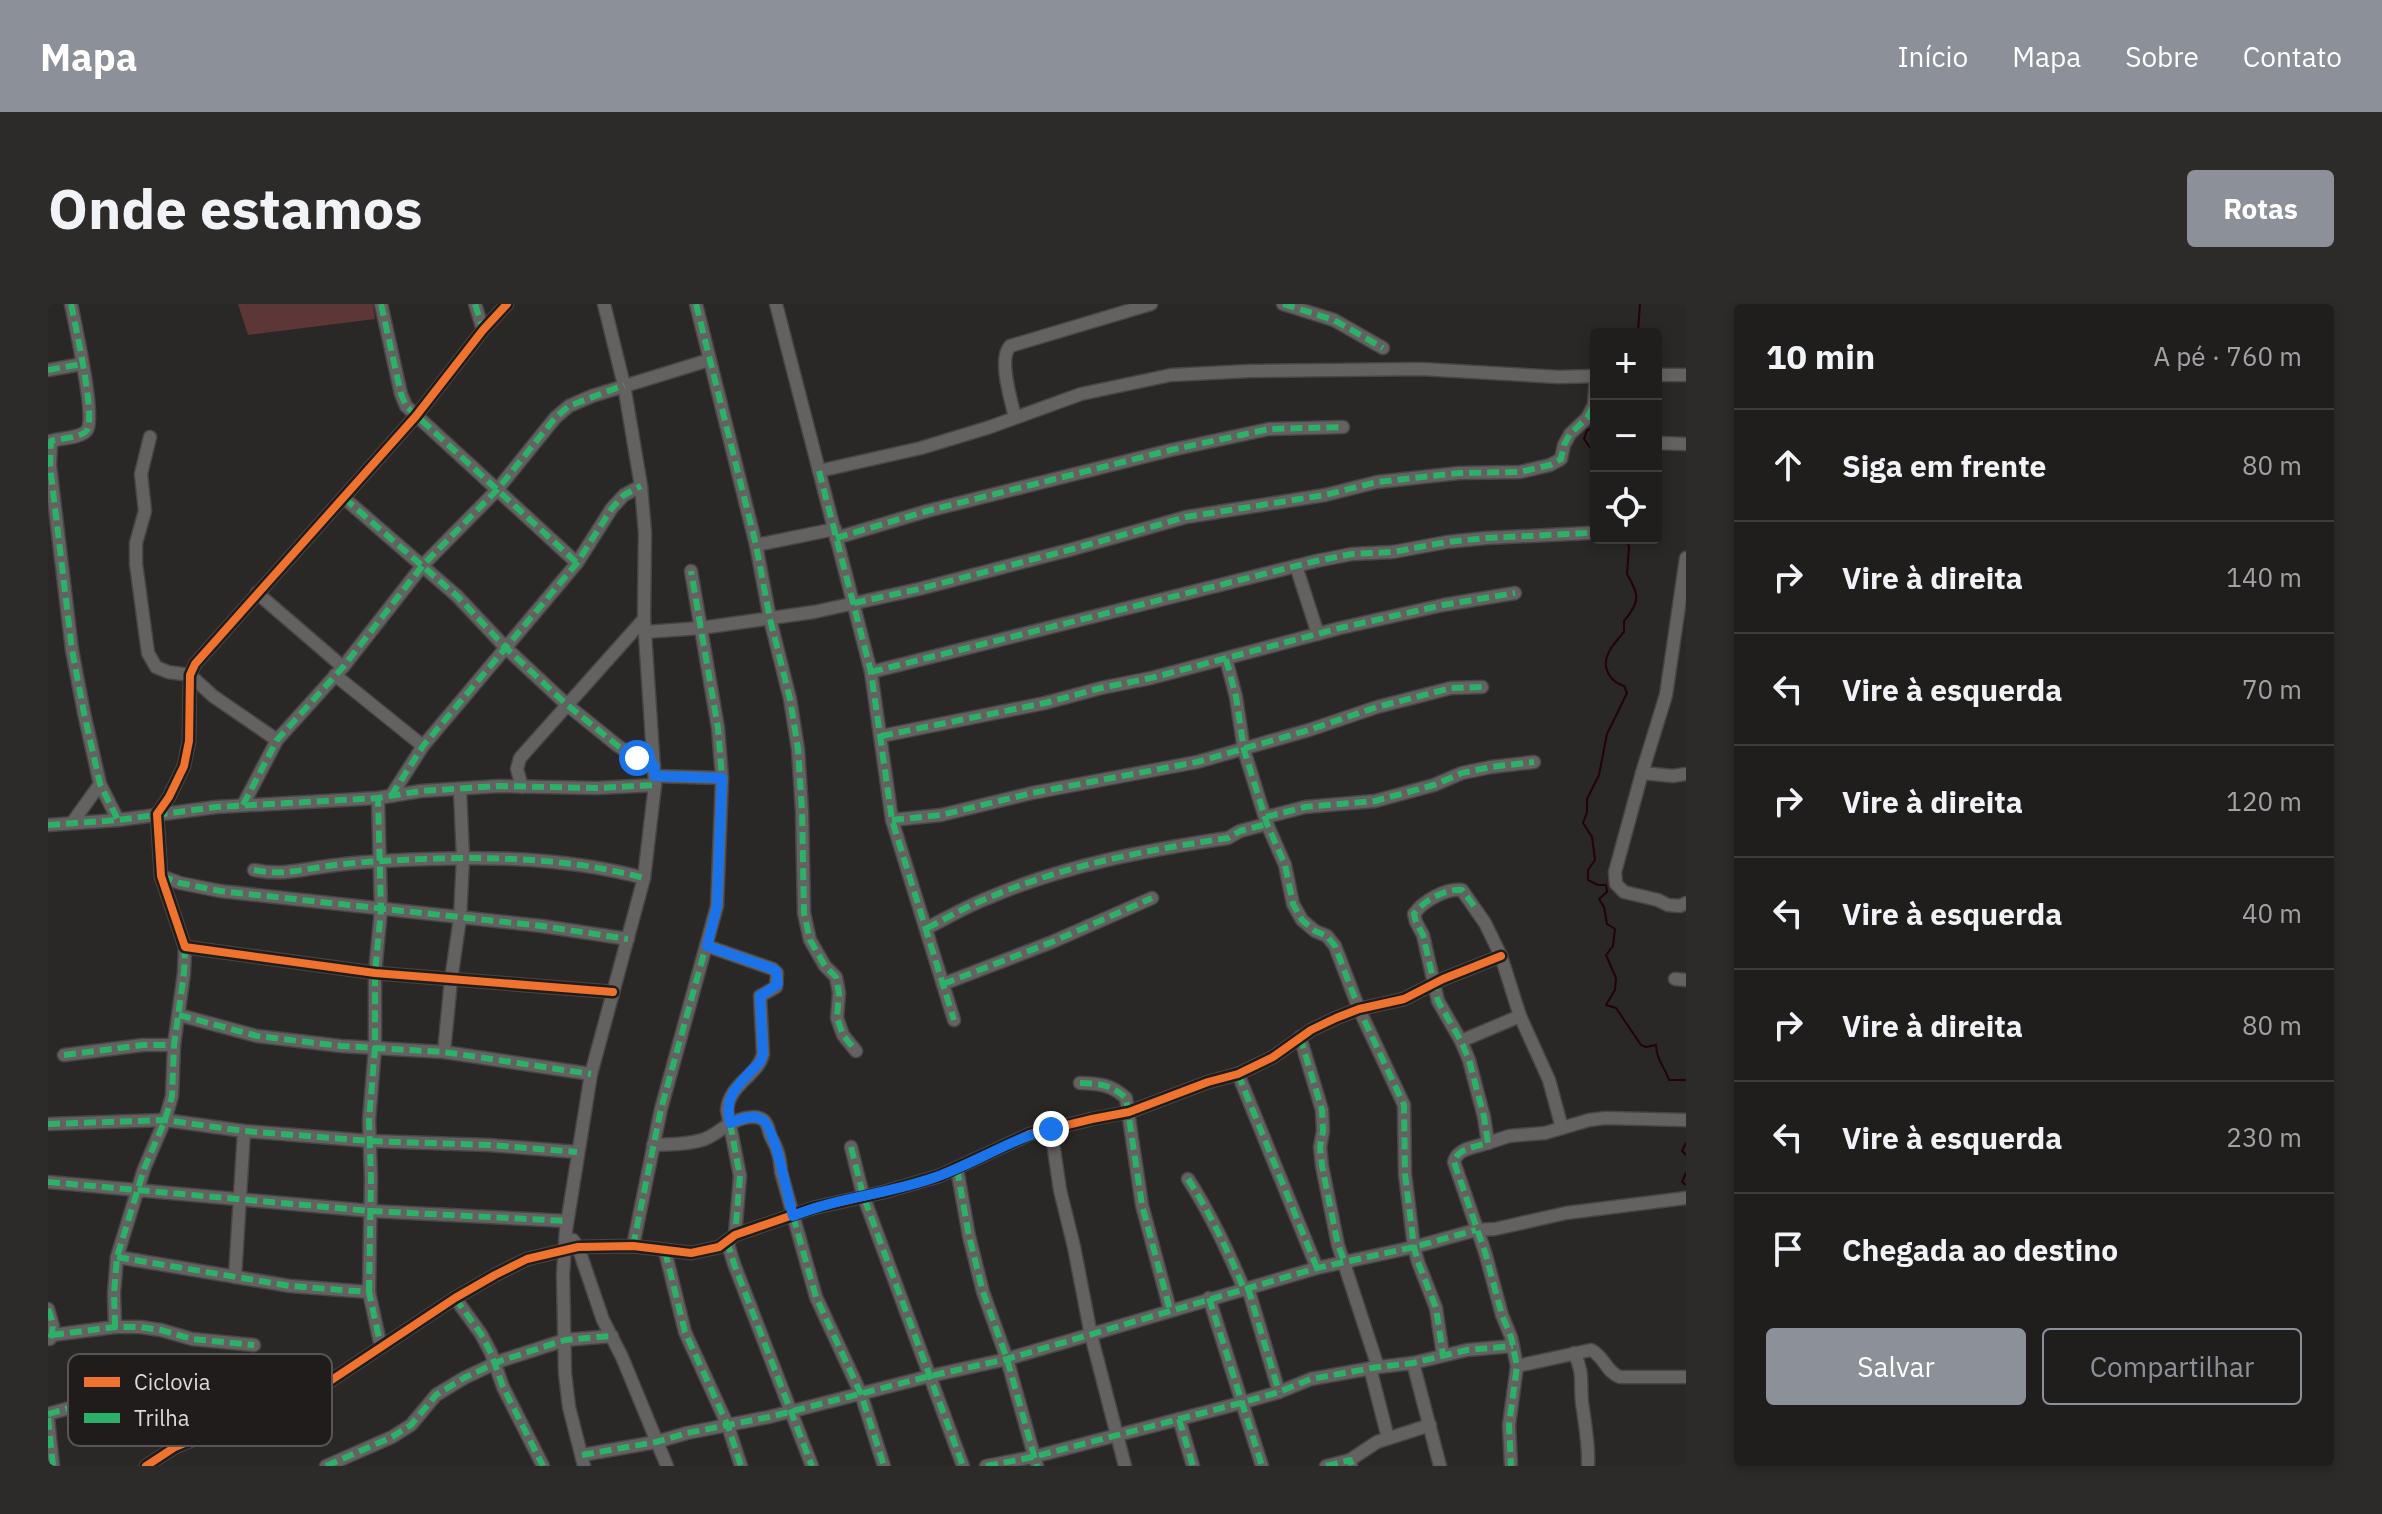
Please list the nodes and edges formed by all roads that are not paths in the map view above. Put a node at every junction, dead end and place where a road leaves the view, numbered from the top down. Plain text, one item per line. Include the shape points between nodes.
1 (71, 304) edge
2 (381, 304) edge
3 (475, 304) edge
4 (507, 304) edge
5 (604, 304) edge
6 (696, 304) edge
7 (776, 304) edge
8 (1151, 304) edge
9 (1283, 304) edge
10 (483, 330) junction
11 (1383, 348) dead end
12 (709, 360) junction
13 (82, 364) junction
14 (48, 370) edge
15 (1662, 375) edge
16 (1686, 375) edge
17 (1590, 378) edge
18 (624, 385) junction
19 (1594, 400) edge
20 (416, 416) junction
21 (1015, 417) junction
22 (1343, 427) dead end
23 (150, 437) dead end
24 (1662, 443) edge
25 (1686, 444) edge
26 (49, 466) edge
27 (819, 471) junction
28 (641, 486) junction
29 (497, 490) junction
30 (344, 498) junction
31 (835, 533) junction
32 (1588, 533) dead end
33 (756, 545) junction
34 (1686, 558) edge
35 (577, 563) junction
36 (423, 565) junction
37 (1296, 566) junction
38 (691, 571) dead end
39 (257, 593) junction
40 (1515, 593) dead end
41 (854, 603) junction
42 (1682, 617) edge
43 (770, 619) junction
44 (644, 626) junction
45 (701, 628) junction
46 (1318, 634) junction
47 (506, 648) junction
48 (1226, 659) junction
49 (339, 671) junction
50 (871, 672) junction
51 (190, 675) junction
52 (1482, 687) dead end
53 (566, 704) junction
54 (881, 736) junction
55 (277, 740) junction
56 (423, 746) junction
57 (1244, 750) junction
58 (1534, 762) dead end
59 (411, 766) junction
60 (1642, 773) junction
61 (1686, 774) edge
62 (655, 775) junction
63 (722, 778) junction
64 (100, 784) junction
65 (522, 787) junction
66 (460, 790) junction
67 (421, 791) junction
68 (384, 797) junction
69 (243, 805) junction
70 (157, 814) junction
71 (118, 820) junction
72 (892, 820) junction
73 (1267, 820) junction
74 (72, 823) junction
75 (48, 825) edge
76 (463, 858) junction
77 (381, 861) junction
78 (254, 870) dead end
79 (161, 876) junction
80 (644, 878) junction
81 (1152, 898) dead end
82 (1686, 903) edge
83 (381, 910) junction
84 (460, 918) junction
85 (927, 928) junction
86 (628, 939) junction
87 (707, 946) junction
88 (185, 947) junction
89 (1501, 956) junction
90 (375, 973) junction
91 (451, 980) junction
92 (943, 984) junction
93 (1433, 986) junction
94 (613, 992) junction
95 (1359, 1009) junction
96 (179, 1015) junction
97 (1520, 1016) junction
98 (954, 1020) dead end
99 (1300, 1037) junction
100 (1461, 1041) junction
101 (174, 1045) junction
102 (375, 1048) junction
103 (856, 1051) dead end
104 (444, 1052) junction
105 (64, 1055) dead end
106 (591, 1074) junction
107 (1238, 1074) junction
108 (1080, 1083) dead end
109 (1129, 1112) junction
110 (165, 1120) junction
111 (1686, 1120) edge
112 (730, 1123) junction
113 (48, 1124) edge
114 (1562, 1128) junction
115 (1051, 1129) junction
116 (244, 1131) junction
117 (370, 1141) junction
118 (1488, 1143) junction
119 (653, 1145) junction
120 (851, 1147) dead end
121 (577, 1152) junction
122 (957, 1169) junction
123 (1188, 1179) dead end
124 (48, 1182) edge
125 (138, 1190) junction
126 (863, 1195) junction
127 (1686, 1198) edge
128 (239, 1199) junction
129 (371, 1211) junction
130 (793, 1216) junction
131 (566, 1225) junction
132 (1476, 1230) junction
133 (731, 1238) junction
134 (633, 1246) junction
135 (578, 1247) junction
136 (1414, 1247) junction
137 (564, 1250) junction
138 (665, 1251) junction
139 (117, 1257) junction
140 (1345, 1263) junction
141 (1317, 1268) junction
142 (235, 1277) junction
143 (1246, 1289) junction
144 (369, 1292) junction
145 (455, 1298) junction
146 (1209, 1298) junction
147 (1170, 1310) junction
148 (49, 1315) edge
149 (115, 1327) junction
150 (1091, 1335) junction
151 (612, 1336) junction
152 (50, 1338) edge
153 (565, 1340) junction
154 (254, 1345) dead end
155 (1513, 1346) junction
156 (381, 1347) junction
157 (1574, 1353) junction
158 (1443, 1355) junction
159 (1007, 1359) junction
160 (495, 1363) junction
161 (1413, 1363) junction
162 (1517, 1366) junction
163 (1374, 1367) junction
164 (930, 1376) junction
165 (1686, 1377) edge
166 (332, 1380) edge
167 (1279, 1392) junction
168 (861, 1394) junction
169 (1241, 1403) junction
170 (68, 1410) edge
171 (792, 1410) junction
172 (48, 1416) edge
173 (1179, 1419) junction
174 (1430, 1425) junction
175 (728, 1426) junction
176 (1118, 1434) junction
177 (1388, 1438) junction
178 (656, 1442) junction
179 (177, 1446) edge
180 (583, 1460) edge
181 (1035, 1461) edge
182 (1351, 1463) edge
183 (53, 1466) edge
184 (146, 1466) edge
185 (326, 1466) edge
186 (543, 1466) edge
187 (667, 1466) edge
188 (741, 1466) edge
189 (812, 1466) edge
190 (884, 1466) edge
191 (963, 1466) edge
192 (986, 1466) edge
193 (1125, 1466) edge
194 (1193, 1466) edge
195 (1262, 1466) edge
196 (1326, 1466) edge
197 (1440, 1466) edge
198 (1511, 1466) edge
199 (1588, 1466) edge

1 - 13 street
2 - 20 street via 401,394
3 - 10 street
4 - 10 street
5 - 18 street
6 - 12 street
7 - 27 street
8 - 21 street via 1010,346 1005,355
9 - 11 street via 1334,320
10 - 20 street
12 - 18 street
12 - 33 street
13 - 14 street
13 - 26 street via 89,427 79,435 51,441
15 - 16 street
17 - 21 street via 1421,369 1183,374 1081,394
18 - 28 street
18 - 29 street via 569,406
19 - 41 street via 1587,418 1570,434 1561,459 1550,465 1520,472 1377,482 1186,517
20 - 29 street
20 - 30 street
21 - 27 street via 921,448
22 - 31 street via 1269,429
23 - 51 street via 141,474 145,511 136,553 144,633 156,667
24 - 25 street
26 - 64 street via 72,650
27 - 31 street
28 - 35 street via 612,508
28 - 44 street
29 - 35 street
29 - 36 street
30 - 36 street
30 - 39 street
31 - 33 street
31 - 41 street
32 - 37 street via 1447,542
33 - 43 street
34 - 42 street
35 - 47 street
36 - 47 street
36 - 49 street
37 - 46 street
37 - 50 street
38 - 45 street
39 - 49 street
39 - 51 street
40 - 46 street
41 - 43 street
41 - 50 street
42 - 60 street
43 - 45 street
43 - 103 street via 798,749 804,913 810,940 836,977 837,1018
44 - 45 street
44 - 53 street
44 - 62 street
45 - 63 street
46 - 48 street
47 - 53 street
47 - 56 street
48 - 54 street
48 - 57 street
49 - 55 street
49 - 56 street
50 - 54 street
51 - 55 street
51 - 70 street via 184,766
52 - 57 street via 1451,688 1377,707
53 - 62 street
53 - 65 street via 520,758
54 - 72 street
55 - 69 street
56 - 59 street
57 - 72 street via 941,815
57 - 73 street
58 - 73 street via 1462,773 1375,801 1305,807
59 - 67 street
59 - 68 street
60 - 61 street
60 - 82 street via 1616,884 1624,892 1668,905
62 - 63 street
62 - 65 street via 597,788
62 - 80 street
63 - 87 street via 717,906
64 - 71 street
64 - 74 street
65 - 66 street
66 - 67 street
66 - 76 street
67 - 68 street
68 - 69 street
68 - 77 street
69 - 70 street
70 - 71 street
70 - 79 street
71 - 74 street
72 - 85 street
73 - 85 street via 1228,838 1134,854 1036,880
73 - 95 street via 1293,904 1302,920 1335,946
74 - 75 street
76 - 77 street
76 - 80 street via 533,859
76 - 84 street
77 - 78 street via 276,874
77 - 83 street
79 - 83 street via 220,891
79 - 88 street
80 - 86 street
81 - 92 street
83 - 84 street
83 - 90 street
84 - 86 street
84 - 91 street
85 - 92 street
86 - 94 street
87 - 112 street via 777,973 776,987 760,996 762,1061 731,1093
87 - 119 street
88 - 90 street
88 - 96 street
89 - 93 street
89 - 93 street via 1467,896 1462,890 1449,890 1414,914
89 - 97 street
90 - 91 street
90 - 102 street
91 - 94 street
91 - 104 street
92 - 98 street
93 - 95 street
93 - 100 street
94 - 106 street
95 - 99 street
95 - 136 street via 1404,1105
96 - 101 street
96 - 102 street via 257,1036
97 - 100 street
97 - 114 street via 1549,1080
99 - 107 street
99 - 140 street via 1322,1110 1322,1166
100 - 118 street
101 - 105 street
101 - 110 street via 172,1096
102 - 104 street
102 - 117 street
104 - 106 street
106 - 121 street
107 - 109 street
107 - 141 street
108 - 109 street via 1115,1088 1126,1098
109 - 115 street
109 - 147 street via 1142,1205
110 - 113 street
110 - 116 street
110 - 125 street
111 - 114 street via 1606,1118
112 - 119 street via 700,1141
112 - 130 street via 753,1117 767,1123
112 - 133 street via 740,1176
114 - 118 street
115 - 122 street
115 - 150 street
116 - 117 street
116 - 128 street
117 - 121 street
117 - 129 street
118 - 132 street via 1460,1152 1454,1162
119 - 134 street
120 - 126 street
121 - 131 street
122 - 126 street
122 - 159 street via 983,1292
123 - 143 street
124 - 125 street
125 - 128 street
125 - 139 street
126 - 130 street
126 - 164 street
127 - 132 street
128 - 129 street
128 - 142 street
129 - 131 street
129 - 144 street
130 - 133 street
130 - 168 street via 816,1297
131 - 135 street
131 - 137 street
132 - 136 street
132 - 155 street
133 - 138 street via 719,1247 691,1253
133 - 171 street via 734,1264
134 - 135 street
134 - 138 street
135 - 137 street
135 - 151 street
136 - 140 street
136 - 158 street via 1436,1308
137 - 145 street via 527,1259
137 - 153 street
138 - 175 street via 685,1332
139 - 142 street
139 - 149 street
140 - 141 street
140 - 163 street
141 - 143 street
142 - 144 street
143 - 146 street
143 - 167 street
144 - 156 street
145 - 156 street
145 - 160 street
146 - 147 street
146 - 169 street
147 - 150 street
148 - 152 street
149 - 152 street
149 - 154 street
150 - 159 street
150 - 176 street
151 - 153 street
151 - 178 street
153 - 160 street
153 - 180 street via 569,1407
155 - 158 street
155 - 162 street
156 - 166 street
157 - 162 street
157 - 165 street via 1597,1353 1611,1374 1620,1377
157 - 199 street via 1582,1376
158 - 161 street
159 - 164 street
159 - 181 street
160 - 185 street via 436,1395 411,1425 392,1437
160 - 186 street
161 - 163 street
161 - 174 street
162 - 198 street via 1509,1425
163 - 167 street via 1311,1379
163 - 177 street
164 - 168 street
164 - 191 street
167 - 169 street
168 - 171 street
168 - 190 street
169 - 173 street
169 - 195 street
170 - 172 street
171 - 175 street
171 - 189 street
172 - 183 street
173 - 176 street
173 - 194 street
174 - 177 street
174 - 197 street
175 - 178 street
175 - 188 street
176 - 181 street
176 - 193 street
177 - 182 street
178 - 180 street
178 - 187 street
179 - 184 street
181 - 192 street
182 - 196 street

